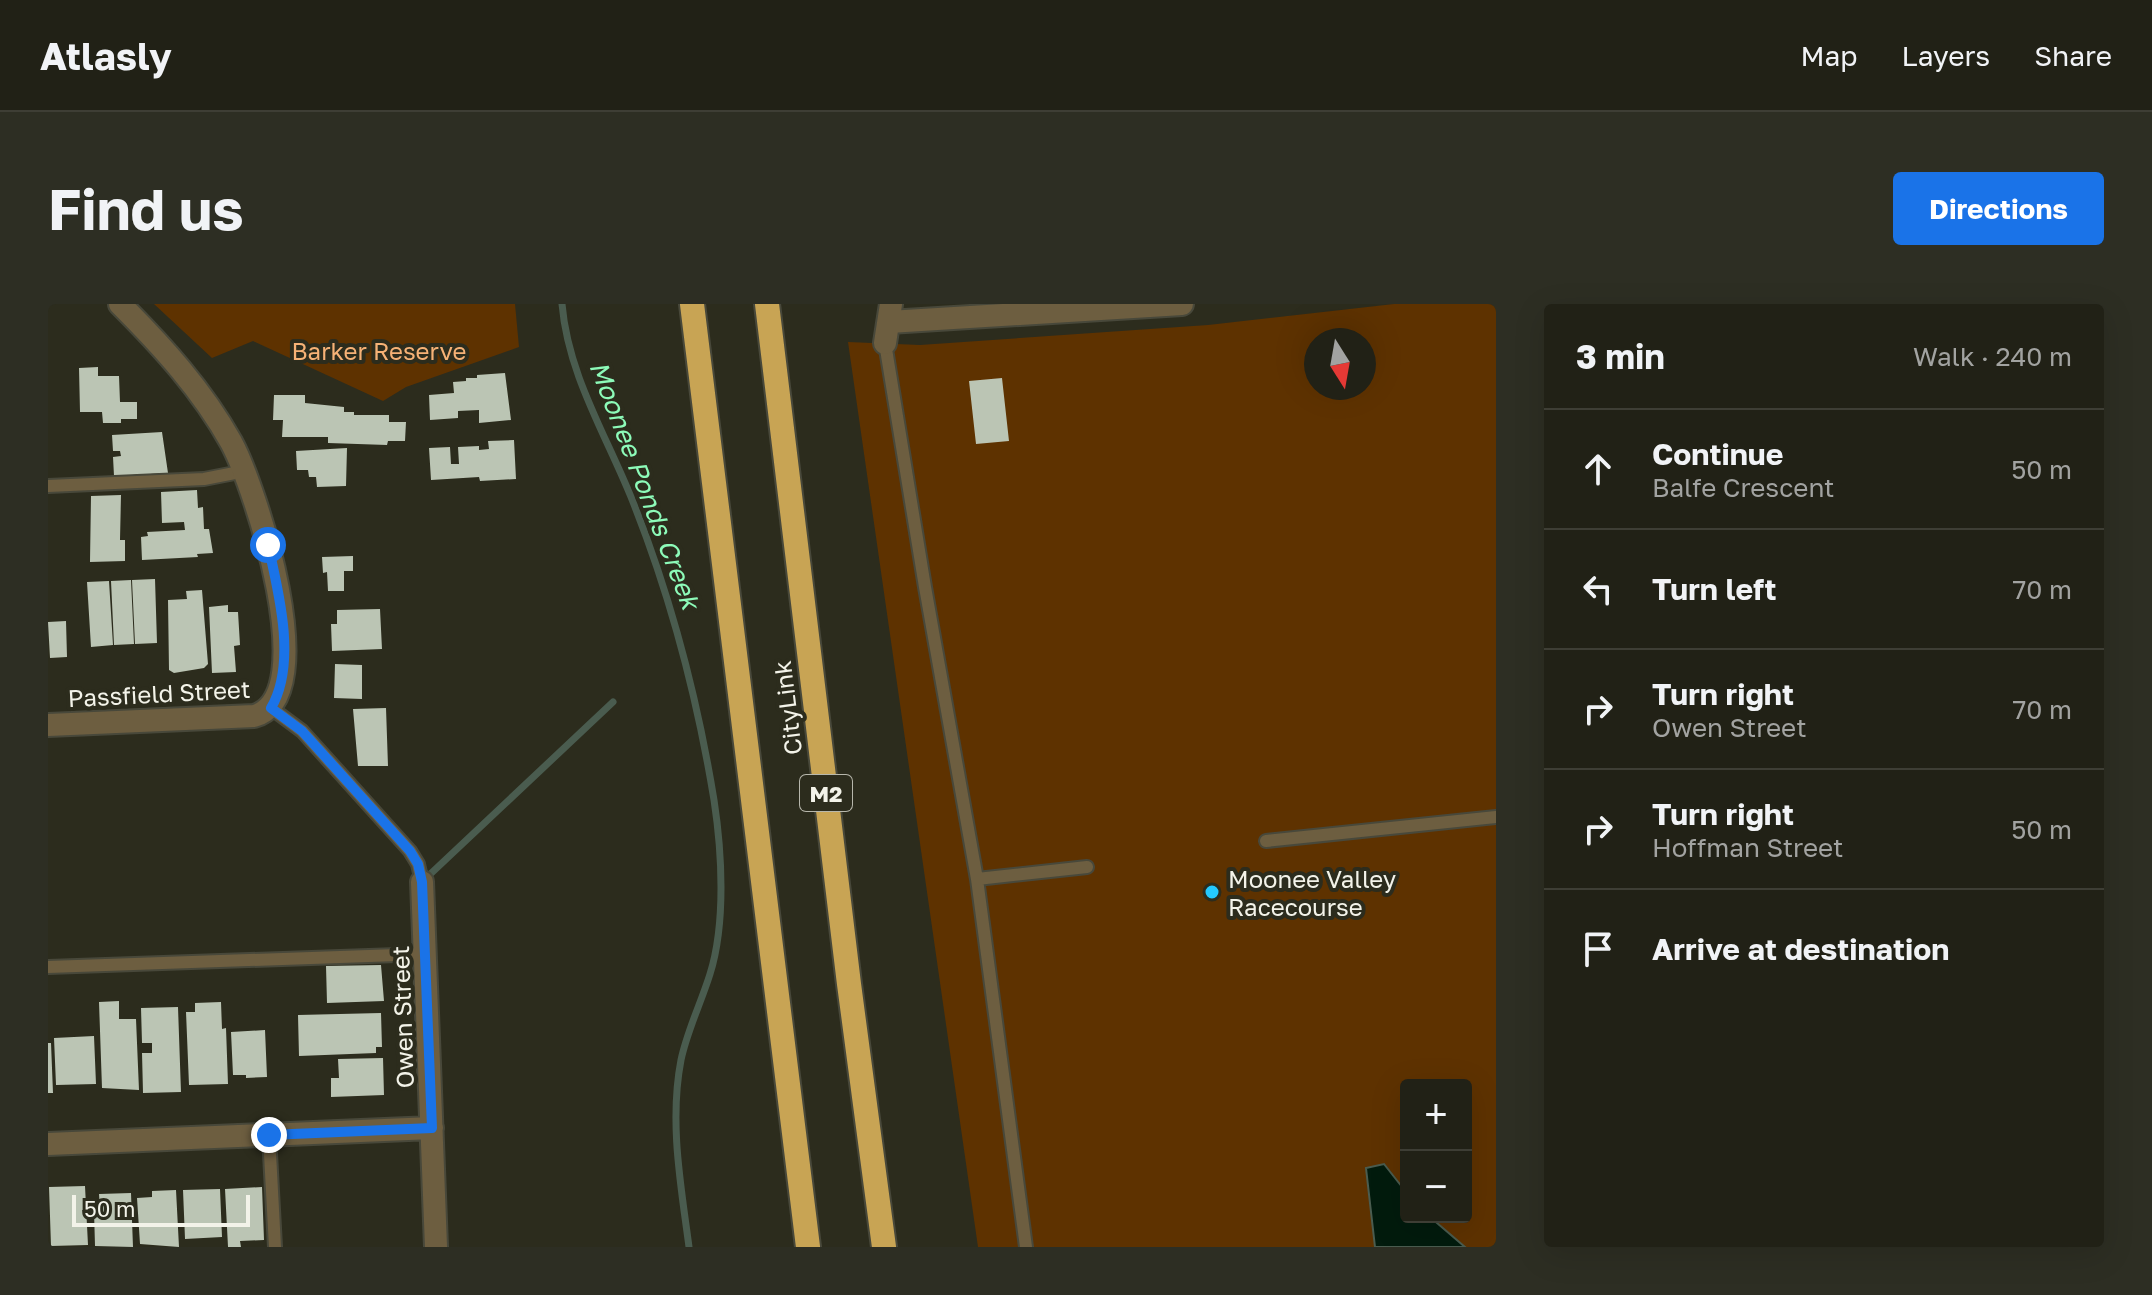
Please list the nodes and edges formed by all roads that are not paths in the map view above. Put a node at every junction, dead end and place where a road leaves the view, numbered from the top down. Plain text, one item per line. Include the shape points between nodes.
1 (120, 304) edge
2 (692, 304) edge
3 (767, 304) edge
4 (1088, 304) edge
5 (1182, 304) edge
6 (1122, 308) junction
7 (888, 323) edge
8 (245, 471) junction
9 (48, 486) edge
10 (271, 708) junction
11 (48, 725) edge
12 (1496, 817) edge
13 (1266, 841) dead end
14 (1087, 867) dead end
15 (977, 879) junction
16 (422, 882) joint
17 (426, 954) junction
18 (48, 967) edge
19 (432, 1128) junction
20 (269, 1135) junction
21 (48, 1144) edge
22 (275, 1247) edge
23 (436, 1247) edge
24 (808, 1247) edge
25 (884, 1247) edge
26 (1026, 1247) edge

1 - 8 street via 192,382
2 - 24 highway, CityLink
3 - 25 highway, CityLink / M2
4 - 6 street
5 - 6 street
6 - 7 street
7 - 15 lane via 925,587
8 - 9 lane via 204,479
8 - 10 street via 268,545 282,623 282,678
10 - 11 street, Passfield Street via 254,716
10 - 16 lane via 302,731 410,851
12 - 13 lane
14 - 15 lane
15 - 26 lane
16 - 17 street, Owen Street
17 - 18 lane
17 - 19 street, Owen Street
19 - 20 street
19 - 23 street, Owen Street
20 - 21 street
20 - 22 lane

